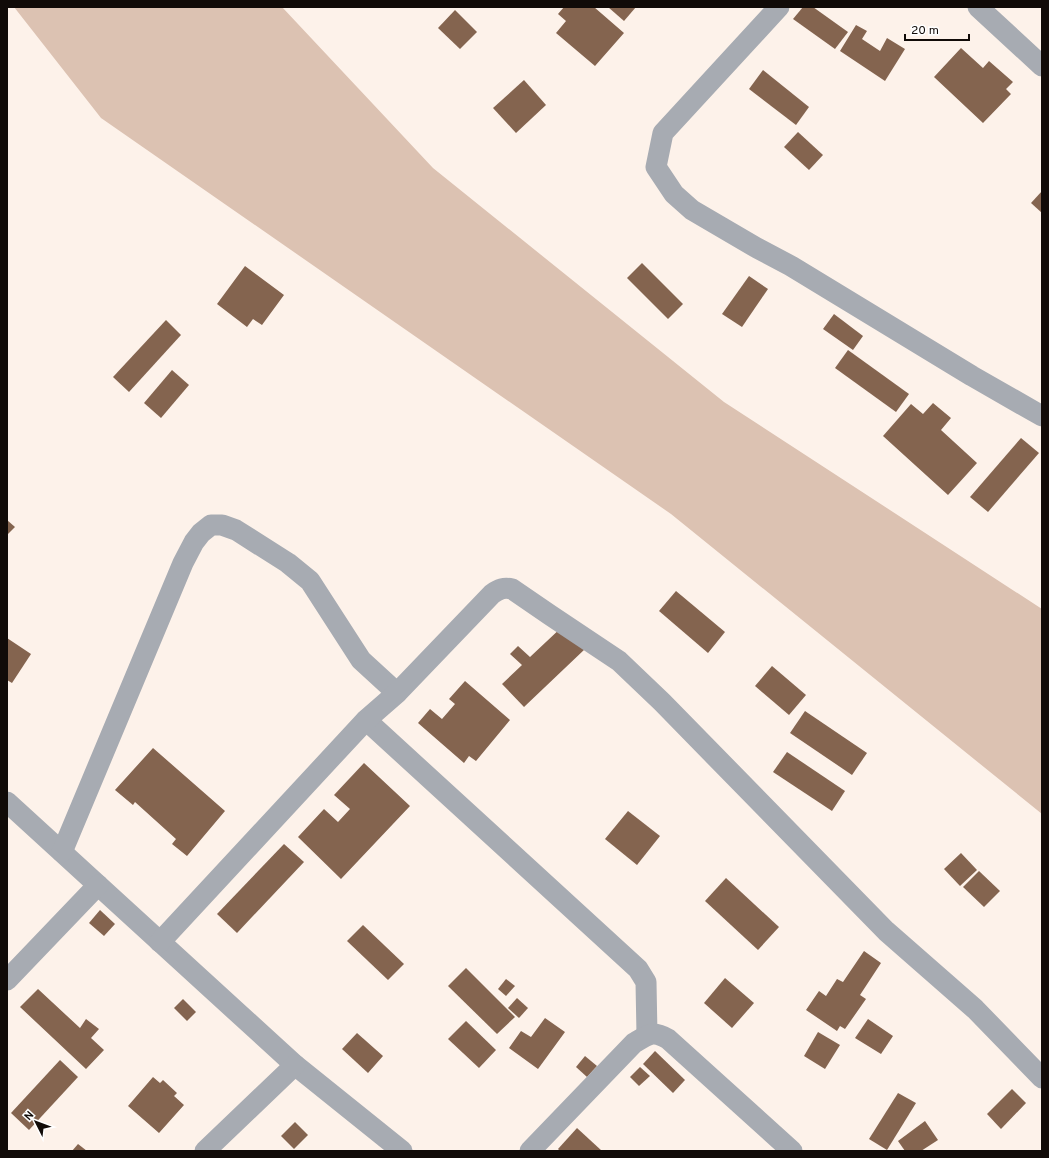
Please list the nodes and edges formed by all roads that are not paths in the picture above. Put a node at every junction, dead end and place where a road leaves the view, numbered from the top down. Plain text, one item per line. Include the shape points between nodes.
1 (779, 7) edge
2 (978, 7) edge
3 (1042, 66) edge
4 (1042, 416) edge
5 (397, 693) junction
6 (366, 720) junction
7 (7, 802) edge
8 (62, 852) junction
9 (98, 885) junction
10 (160, 942) junction
11 (7, 980) edge
12 (648, 1035) junction
13 (294, 1065) junction
14 (1042, 1078) edge
15 (205, 1151) edge
16 (402, 1151) edge
17 (530, 1151) edge
18 (792, 1151) edge

1 - 4 street via 663,133 656,167 674,194 692,210
2 - 3 street
5 - 6 street
5 - 8 street via 361,660 310,581 288,563 236,530 222,525 211,525 194,542 183,563
5 - 14 street via 492,594 499,589 512,589 619,661 886,931 975,1009
6 - 10 street
6 - 12 street via 638,969 646,982
7 - 8 street
8 - 9 street
9 - 10 street
9 - 11 street
10 - 13 street
12 - 17 street via 634,1043
12 - 18 street via 659,1034 668,1039
13 - 15 street
13 - 16 street

